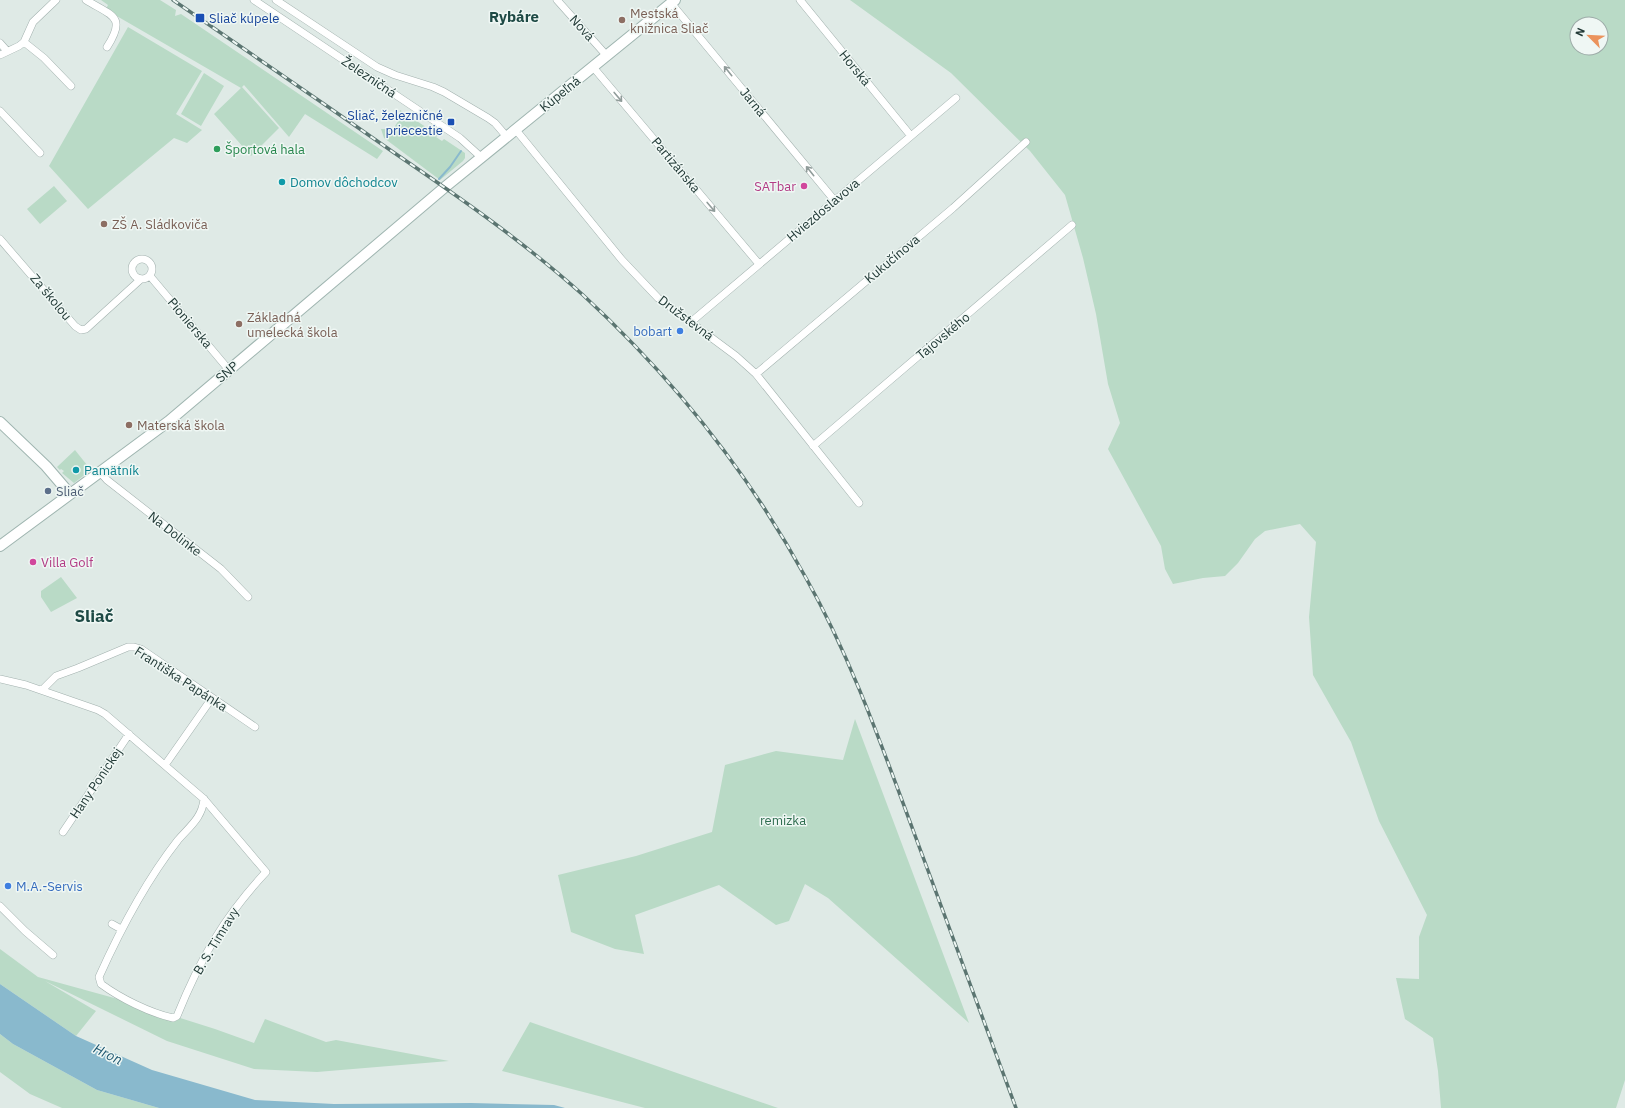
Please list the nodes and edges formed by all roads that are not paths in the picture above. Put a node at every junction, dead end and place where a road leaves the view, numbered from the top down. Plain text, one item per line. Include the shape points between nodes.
1 (56, 0) edge
2 (86, 0) edge
3 (254, 0) edge
4 (276, 0) edge
5 (557, 0) edge
6 (800, 0) edge
7 (673, 1) edge
8 (24, 42) junction
9 (0, 43) edge
10 (107, 47) dead end
11 (7, 51) junction
12 (0, 55) edge
13 (606, 56) junction
14 (593, 67) junction
15 (71, 86) dead end
16 (956, 98) dead end
17 (0, 111) edge
18 (516, 130) junction
19 (911, 136) junction
20 (507, 137) junction
21 (1026, 142) dead end
22 (40, 153) dead end
23 (482, 158) junction
24 (445, 187) joint
25 (835, 201) junction
26 (1072, 225) dead end
27 (0, 240) edge
28 (759, 264) junction
29 (150, 276) junction
30 (140, 279) junction
31 (691, 322) junction
32 (229, 370) junction
33 (756, 374) junction
34 (0, 422) edge
35 (813, 446) junction
36 (100, 472) junction
37 (70, 494) junction
38 (859, 503) dead end
39 (0, 546) edge
40 (248, 597) dead end
41 (0, 679) edge
42 (42, 690) junction
43 (212, 698) junction
44 (255, 727) dead end
45 (129, 734) junction
46 (165, 765) junction
47 (204, 799) junction
48 (63, 832) dead end
49 (0, 906) edge
50 (112, 924) dead end
51 (121, 929) junction
52 (53, 955) dead end

1 - 8 street via 33,22
2 - 10 street via 116,21 115,34
3 - 23 street, Železničná via 460,138
4 - 20 street, Železničná via 377,67 433,87 479,112 495,123
5 - 13 street, Nová
6 - 19 street, Horská
7 - 13 street, Kúpeľná
25 -> 7 street, Jarná
8 - 11 street
8 - 15 street
9 - 11 street
11 - 12 street
13 - 14 street, Kúpeľná
14 - 18 street, Kúpeľná
14 -> 28 street, Partizánska
16 - 19 street, Hviezdoslavova
17 - 22 street
18 - 20 street, Kúpeľná
18 - 31 street, Družstevná via 637,277 658,298
19 - 25 street, Hviezdoslavova
20 - 23 street, Kúpeľná
21 - 33 street, Kukučínova
23 - 24 street, Kúpeľná
24 - 32 street, SNP
25 - 28 street, Hviezdoslavova
26 - 35 street, Tajovského
27 - 30 street, Za školou via 81,330 86,329
28 - 31 street, Hviezdoslavova
29 - 30 street
29 - 30 street via 153,270 151,262 145,258 137,259 132,266 133,274
29 - 32 street, Pionierska
31 - 33 street, Družstevná
32 - 36 street, SNP via 169,421
33 - 35 street, Družstevná
34 - 37 street via 46,466
35 - 38 street, Družstevná
36 - 37 street, SNP
36 - 40 street, Na Dolinke via 221,569
37 - 39 street, SNP
41 - 42 street
42 - 43 street, Františka Papánka via 56,676 128,647 134,647
42 - 45 street via 98,710
43 - 44 street, Františka Papánka
43 - 46 street
45 - 46 street
45 - 48 street, Hany Ponickej
46 - 47 street
47 - 51 street via 201,813 157,868
47 - 51 street, B. S. Timravy via 266,872 238,904 214,940 202,960 178,1016 167,1017 149,1010 111,992 101,984 99,977
49 - 52 street
50 - 51 street

